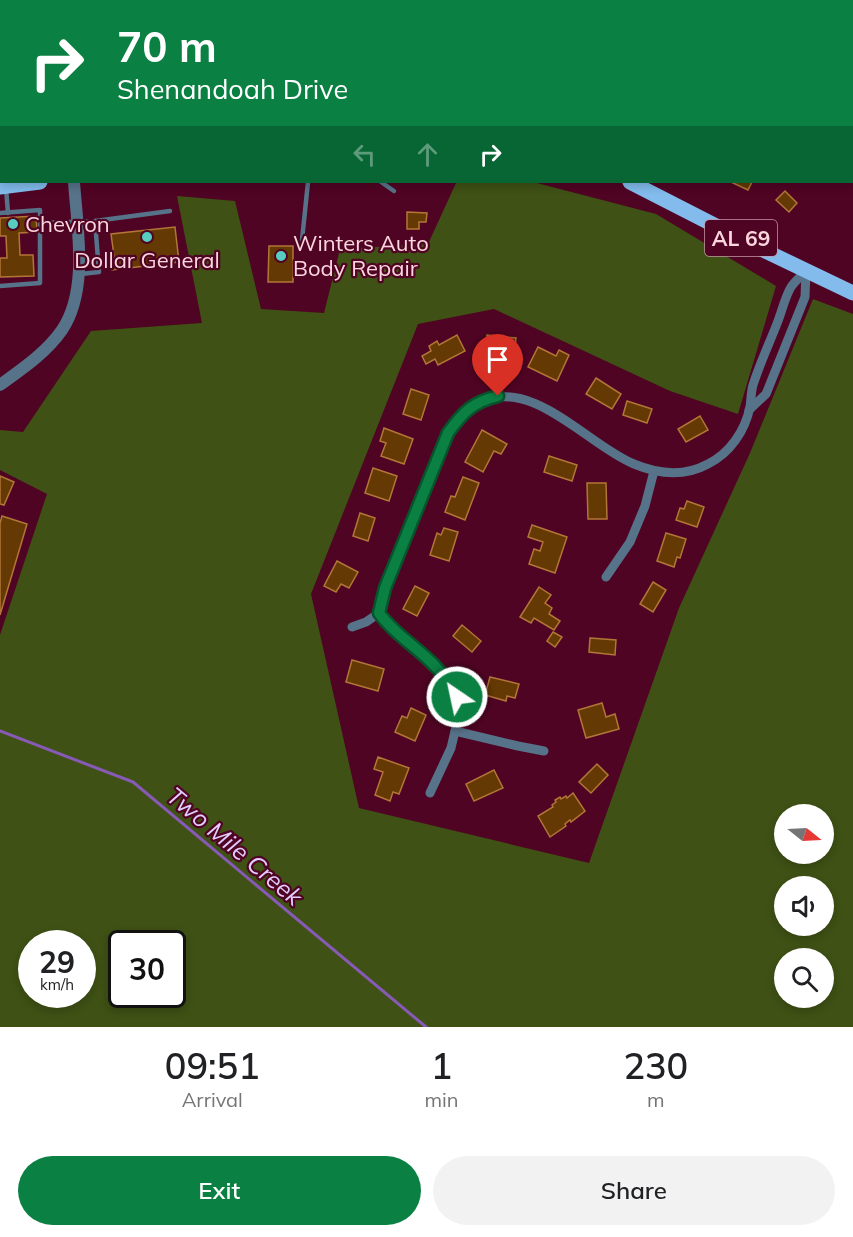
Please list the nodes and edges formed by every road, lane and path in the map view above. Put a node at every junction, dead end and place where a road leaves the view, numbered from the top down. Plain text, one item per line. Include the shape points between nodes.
1 (33, 183) edge
2 (74, 183) edge
3 (308, 183) edge
4 (382, 183) edge
5 (632, 183) edge
6 (3, 187) edge
7 (394, 191) dead end
8 (170, 211) dead end
9 (0, 213) edge
10 (8, 213) junction
11 (95, 221) junction
12 (78, 222) junction
13 (40, 223) junction
14 (302, 240) dead end
15 (806, 271) junction
16 (79, 275) junction
17 (0, 286) edge
18 (853, 293) edge
19 (0, 385) edge
20 (749, 410) junction
21 (654, 471) junction
22 (606, 577) dead end
23 (379, 613) junction
24 (352, 627) dead end
25 (455, 731) junction
26 (544, 751) dead end
27 (430, 793) dead end

1 - 6 main road
2 - 12 street
3 - 14 lane
4 - 7 lane
5 - 15 main road, AL 69
6 - 10 lane
8 - 11 lane
9 - 10 lane
10 - 13 lane via 40,210
11 - 12 lane
11 - 16 lane via 99,272
12 - 13 lane
12 - 16 street
13 - 17 lane via 40,283
15 - 18 main road, AL 69
15 - 20 street via 791,287 753,386
15 - 20 street via 805,297 766,394
16 - 19 street via 75,300 62,330 33,361
20 - 21 street via 731,447 709,464 684,472
21 - 22 street via 630,542
21 - 23 street via 621,458 535,403 498,396 474,405 448,433 385,588
23 - 24 street
23 - 25 street via 451,686 460,710
25 - 26 street
25 - 27 street

